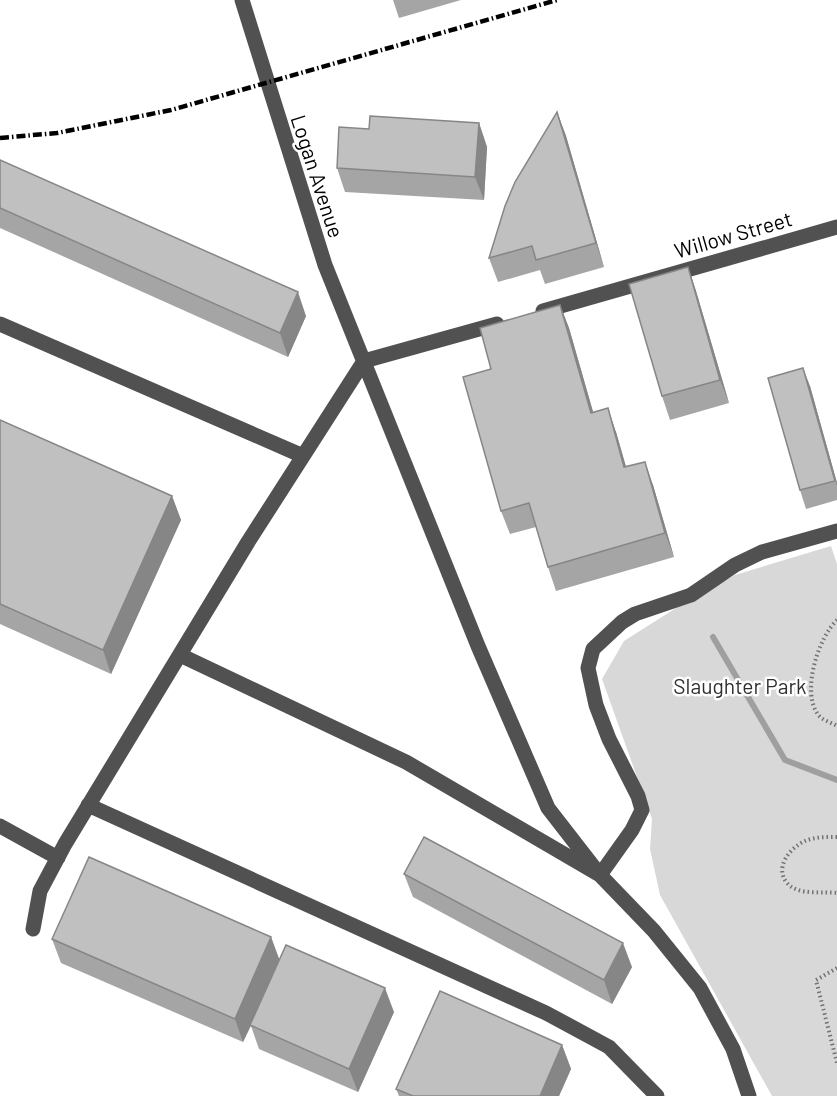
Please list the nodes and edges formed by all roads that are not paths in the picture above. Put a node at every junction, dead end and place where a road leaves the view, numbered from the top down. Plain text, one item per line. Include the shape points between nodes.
1 (242, 0) edge
2 (837, 226) edge
3 (533, 314) edge
4 (511, 320) edge
5 (0, 324) edge
6 (364, 361) junction
7 (303, 456) junction
8 (837, 531) edge
9 (180, 655) junction
10 (88, 805) junction
11 (0, 826) edge
12 (58, 858) junction
13 (600, 875) junction
14 (33, 929) dead end
15 (657, 1096) edge
16 (749, 1096) edge

1 - 6 street, Logan Avenue via 325,265
2 - 3 street, Willow Street
4 - 6 street
5 - 7 street
6 - 7 street
6 - 13 street, Logan Avenue via 478,646 548,808
7 - 9 street
8 - 13 street via 762,552 735,565 690,595 621,622 593,649 588,668 596,705 642,810
9 - 10 street
9 - 13 street via 406,762
10 - 12 street
10 - 15 street via 546,1013 609,1047
11 - 12 street
12 - 14 street via 40,891
13 - 16 street via 654,931 700,988 733,1049

